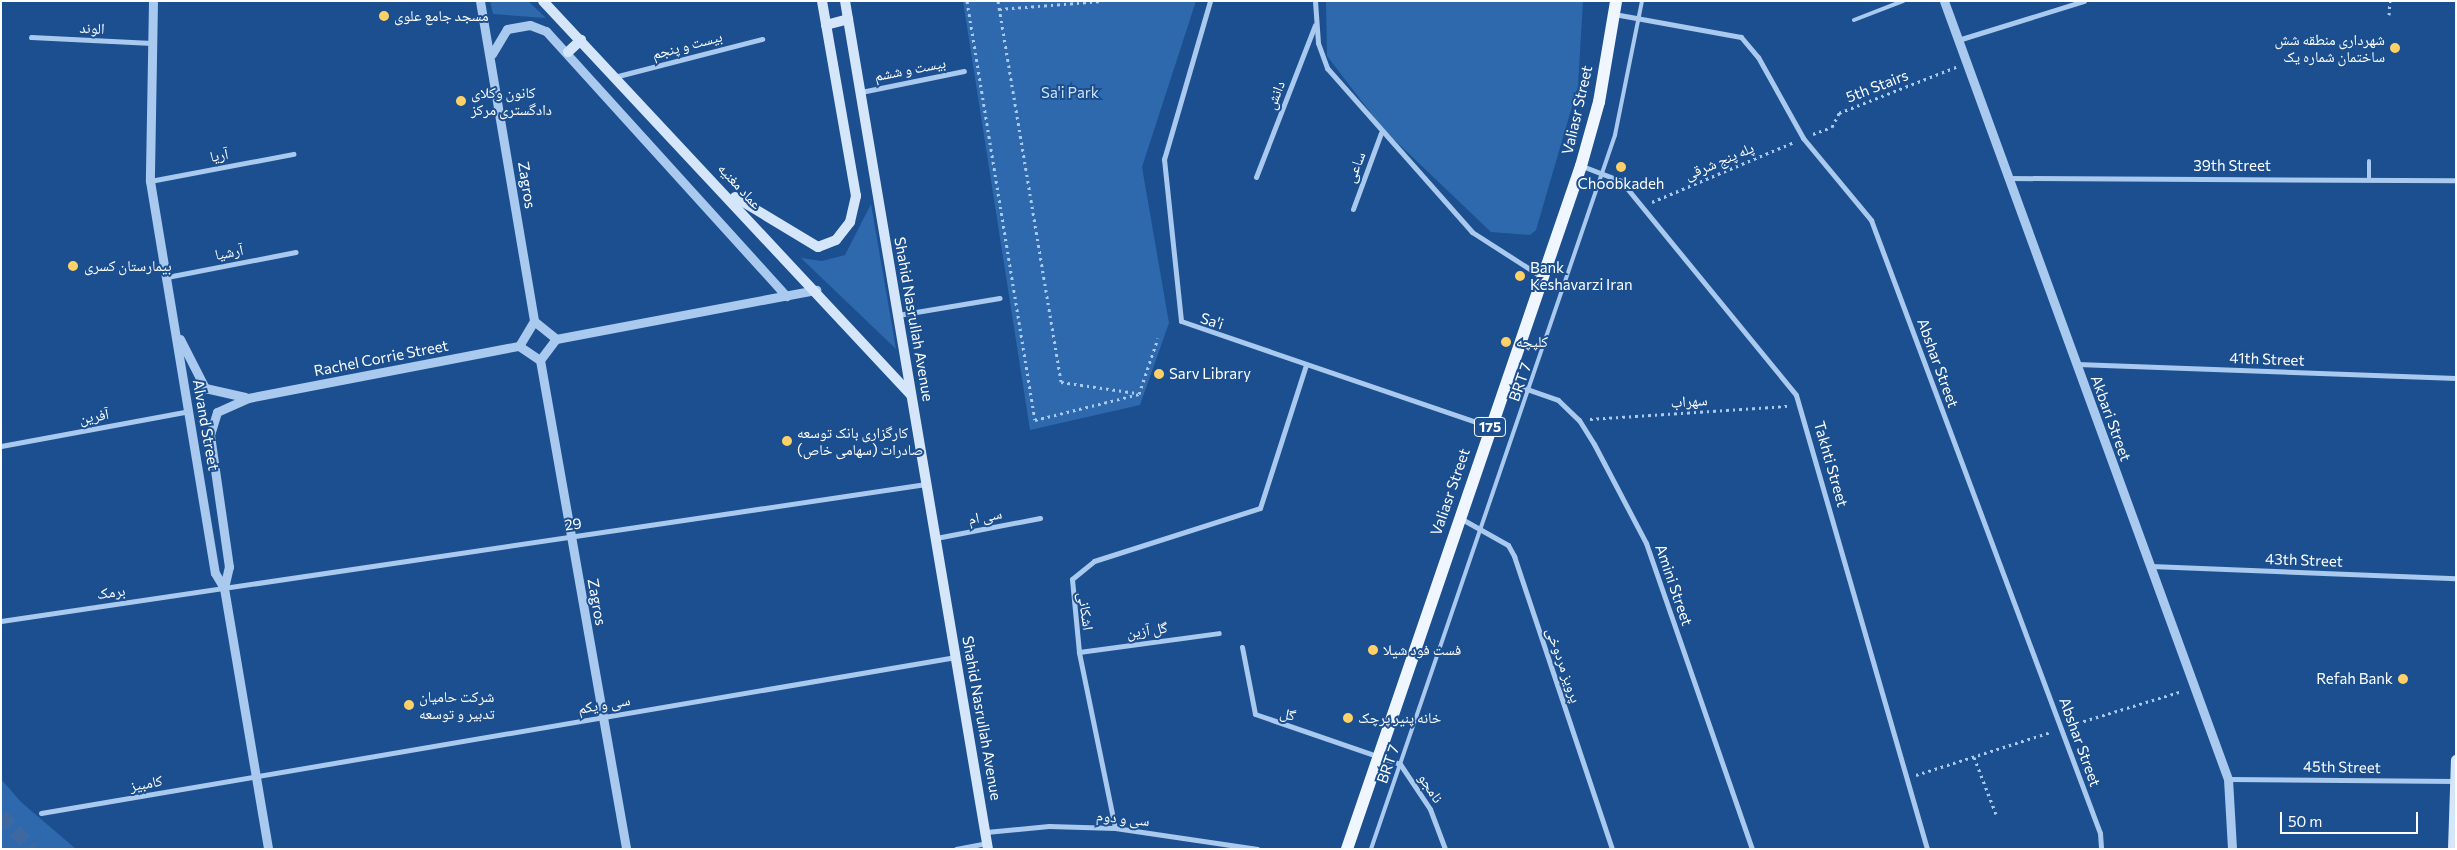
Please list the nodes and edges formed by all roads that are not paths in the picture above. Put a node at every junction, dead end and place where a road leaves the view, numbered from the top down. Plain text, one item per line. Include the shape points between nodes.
1 (153, 1) edge
2 (480, 1) edge
3 (543, 1) edge
4 (822, 1) edge
5 (845, 1) edge
6 (1210, 1) edge
7 (1315, 1) edge
8 (1642, 1) edge
9 (1902, 1) edge
10 (1944, 1) edge
11 (2084, 1) edge
12 (1615, 8) edge
13 (1640, 16) junction
14 (848, 19) junction
15 (1854, 20) dead end
16 (1316, 22) junction
17 (826, 25) junction
18 (32, 37) dead end
19 (762, 39) dead end
20 (582, 40) junction
21 (1958, 40) junction
22 (152, 43) junction
23 (568, 52) junction
24 (492, 54) junction
25 (964, 71) dead end
26 (618, 76) junction
27 (860, 92) junction
28 (1382, 133) junction
29 (293, 154) dead end
30 (2369, 161) dead end
31 (1581, 166) junction
32 (1603, 172) junction
33 (1256, 177) dead end
34 (2008, 178) junction
35 (2369, 179) junction
36 (2456, 180) edge
37 (150, 181) junction
38 (722, 188) junction
39 (1352, 210) dead end
40 (296, 252) dead end
41 (167, 277) junction
42 (1542, 278) junction
43 (816, 290) junction
44 (786, 296) junction
45 (1000, 298) dead end
46 (898, 315) junction
47 (534, 321) junction
48 (175, 330) junction
49 (556, 339) junction
50 (519, 346) junction
51 (540, 360) junction
52 (2076, 364) junction
53 (1306, 365) junction
54 (2456, 378) edge
55 (1506, 382) junction
56 (1530, 389) junction
57 (912, 395) junction
58 (248, 398) junction
59 (191, 411) junction
60 (1490, 427) junction
61 (1, 446) edge
62 (927, 484) junction
63 (1458, 516) junction
64 (1040, 518) dead end
65 (1482, 527) junction
66 (571, 537) junction
67 (936, 538) junction
68 (2151, 566) junction
69 (2456, 578) edge
70 (224, 588) junction
71 (1, 621) edge
72 (1219, 633) dead end
73 (1242, 647) dead end
74 (1079, 652) junction
75 (956, 657) junction
76 (603, 717) junction
77 (1380, 756) junction
78 (2456, 760) edge
79 (1400, 764) junction
80 (256, 776) junction
81 (2228, 779) junction
82 (2455, 781) edge
83 (41, 813) dead end
84 (1116, 828) junction
85 (986, 832) junction
86 (988, 846) edge
87 (268, 849) edge
88 (626, 849) edge
89 (956, 849) edge
90 (1257, 849) edge
91 (1347, 849) edge
92 (1371, 849) edge
93 (1445, 849) edge
94 (1612, 849) edge
95 (1752, 849) edge
96 (1927, 849) edge
97 (2101, 849) edge
98 (2232, 849) edge
99 (2453, 849) edge

1 - 22 street, Alvand Street
2 - 24 street, Zagros
3 - 20 main road, عماد مغنیه
4 - 17 main road
5 - 14 main road, Shahid Nasrullah Avenue
6 - 53 street, Sa'i via 1164,159 1181,321
7 - 16 street
8 - 13 lane, BRT 7
9 - 15 lane
10 - 21 street, Akbari Street
11 - 21 street
12 - 13 street, Abshar Street
12 - 31 main road, Valiasr Street / 175 via 1599,102
13 - 32 lane, BRT 7
13 - 97 street, Abshar Street via 1741,37 1758,57 1803,138 1871,220 2100,833
14 - 17 main road
14 - 27 main road, Shahid Nasrullah Avenue
16 - 28 street via 1327,68
16 - 33 street, دانش
17 - 38 main road via 856,196 841,235 818,247
18 - 22 street, الوند
19 - 26 street, بیست و پنجم
20 - 23 main road
20 - 26 main road, عماد مغنیه
21 - 34 street, Akbari Street
22 - 37 street, Alvand Street
23 - 24 street via 546,31 518,25 500,35
23 - 44 street
24 - 47 street, Zagros
25 - 27 street, بیست و ششم
26 - 38 main road, عماد مغنیه
27 - 46 main road, Shahid Nasrullah Avenue
28 - 39 street, ساعی
28 - 42 street via 1481,240
29 - 37 street, آریا
30 - 35 lane
31 - 32 street, Takhti Street
31 - 42 main road, Valiasr Street / 175
32 - 56 lane, BRT 7
32 - 96 street, Takhti Street via 1621,181 1644,205 1789,382 1800,405
34 - 35 street, 39th Street
34 - 52 street, Akbari Street
35 - 36 street, 39th Street
37 - 41 street, Alvand Street
38 - 43 main road, عماد مغنیه
40 - 41 street, آرشیا
41 - 48 street, Alvand Street
42 - 55 main road, Valiasr Street / 175
43 - 44 street
43 - 57 main road, عماد مغنیه
44 - 49 street
45 - 46 street
46 - 57 main road, Shahid Nasrullah Avenue
47 - 49 street
47 - 50 street
48 - 58 street via 205,388 222,396
48 - 59 street, Alvand Street
49 - 51 street
50 - 51 street
50 - 58 street, Rachel Corrie Street
51 - 66 street, Zagros
52 - 54 street, 41th Street
52 - 68 street, Akbari Street
53 - 60 street, Sa'i
53 - 74 street, اشکانی via 1265,498 1254,512 1079,569 1070,586
55 - 56 street, Amini Street
55 - 60 main road, Valiasr Street / 175
56 - 65 lane, BRT 7
56 - 95 street, Amini Street via 1558,400 1579,420 1646,543
57 - 62 main road, Shahid Nasrullah Avenue
58 - 70 street via 217,412 210,426 229,567
59 - 61 street, آفرین
59 - 70 street, Alvand Street via 215,573
60 - 63 main road, Valiasr Street / 175
62 - 66 street, 29
62 - 67 main road, Shahid Nasrullah Avenue
63 - 65 street, پرویز مردوخی
63 - 77 main road, Valiasr Street / 175
64 - 67 street, سی ام
65 - 79 lane, BRT 7
65 - 94 street, پرویز مردوخی via 1508,545 1514,556
66 - 70 street, 29
66 - 76 street, Zagros
67 - 75 main road, Shahid Nasrullah Avenue
68 - 69 street, 43th Street
68 - 81 street, Akbari Street
70 - 71 street, برمک
70 - 80 street, Alvand Street
72 - 74 street, گل آزین
73 - 77 street, گل via 1253,710 1260,718
74 - 84 street, اشکانی
75 - 76 street, سی و یکم
75 - 85 main road, Shahid Nasrullah Avenue
76 - 80 street, سی و یکم
76 - 88 street, Zagros
77 - 79 street, نامجو
77 - 91 main road, Valiasr Street / 175
78 - 82 main road
79 - 92 lane, BRT 7
79 - 93 street, نامجو via 1430,809
80 - 83 street, کامبیز
80 - 87 street, Alvand Street
81 - 82 street, 45th Street
81 - 98 street, Akbari Street
82 - 99 main road
84 - 85 street, سی و دوم via 1049,826
84 - 90 street, سی و دوم
85 - 86 main road, Shahid Nasrullah Avenue
86 - 89 street

